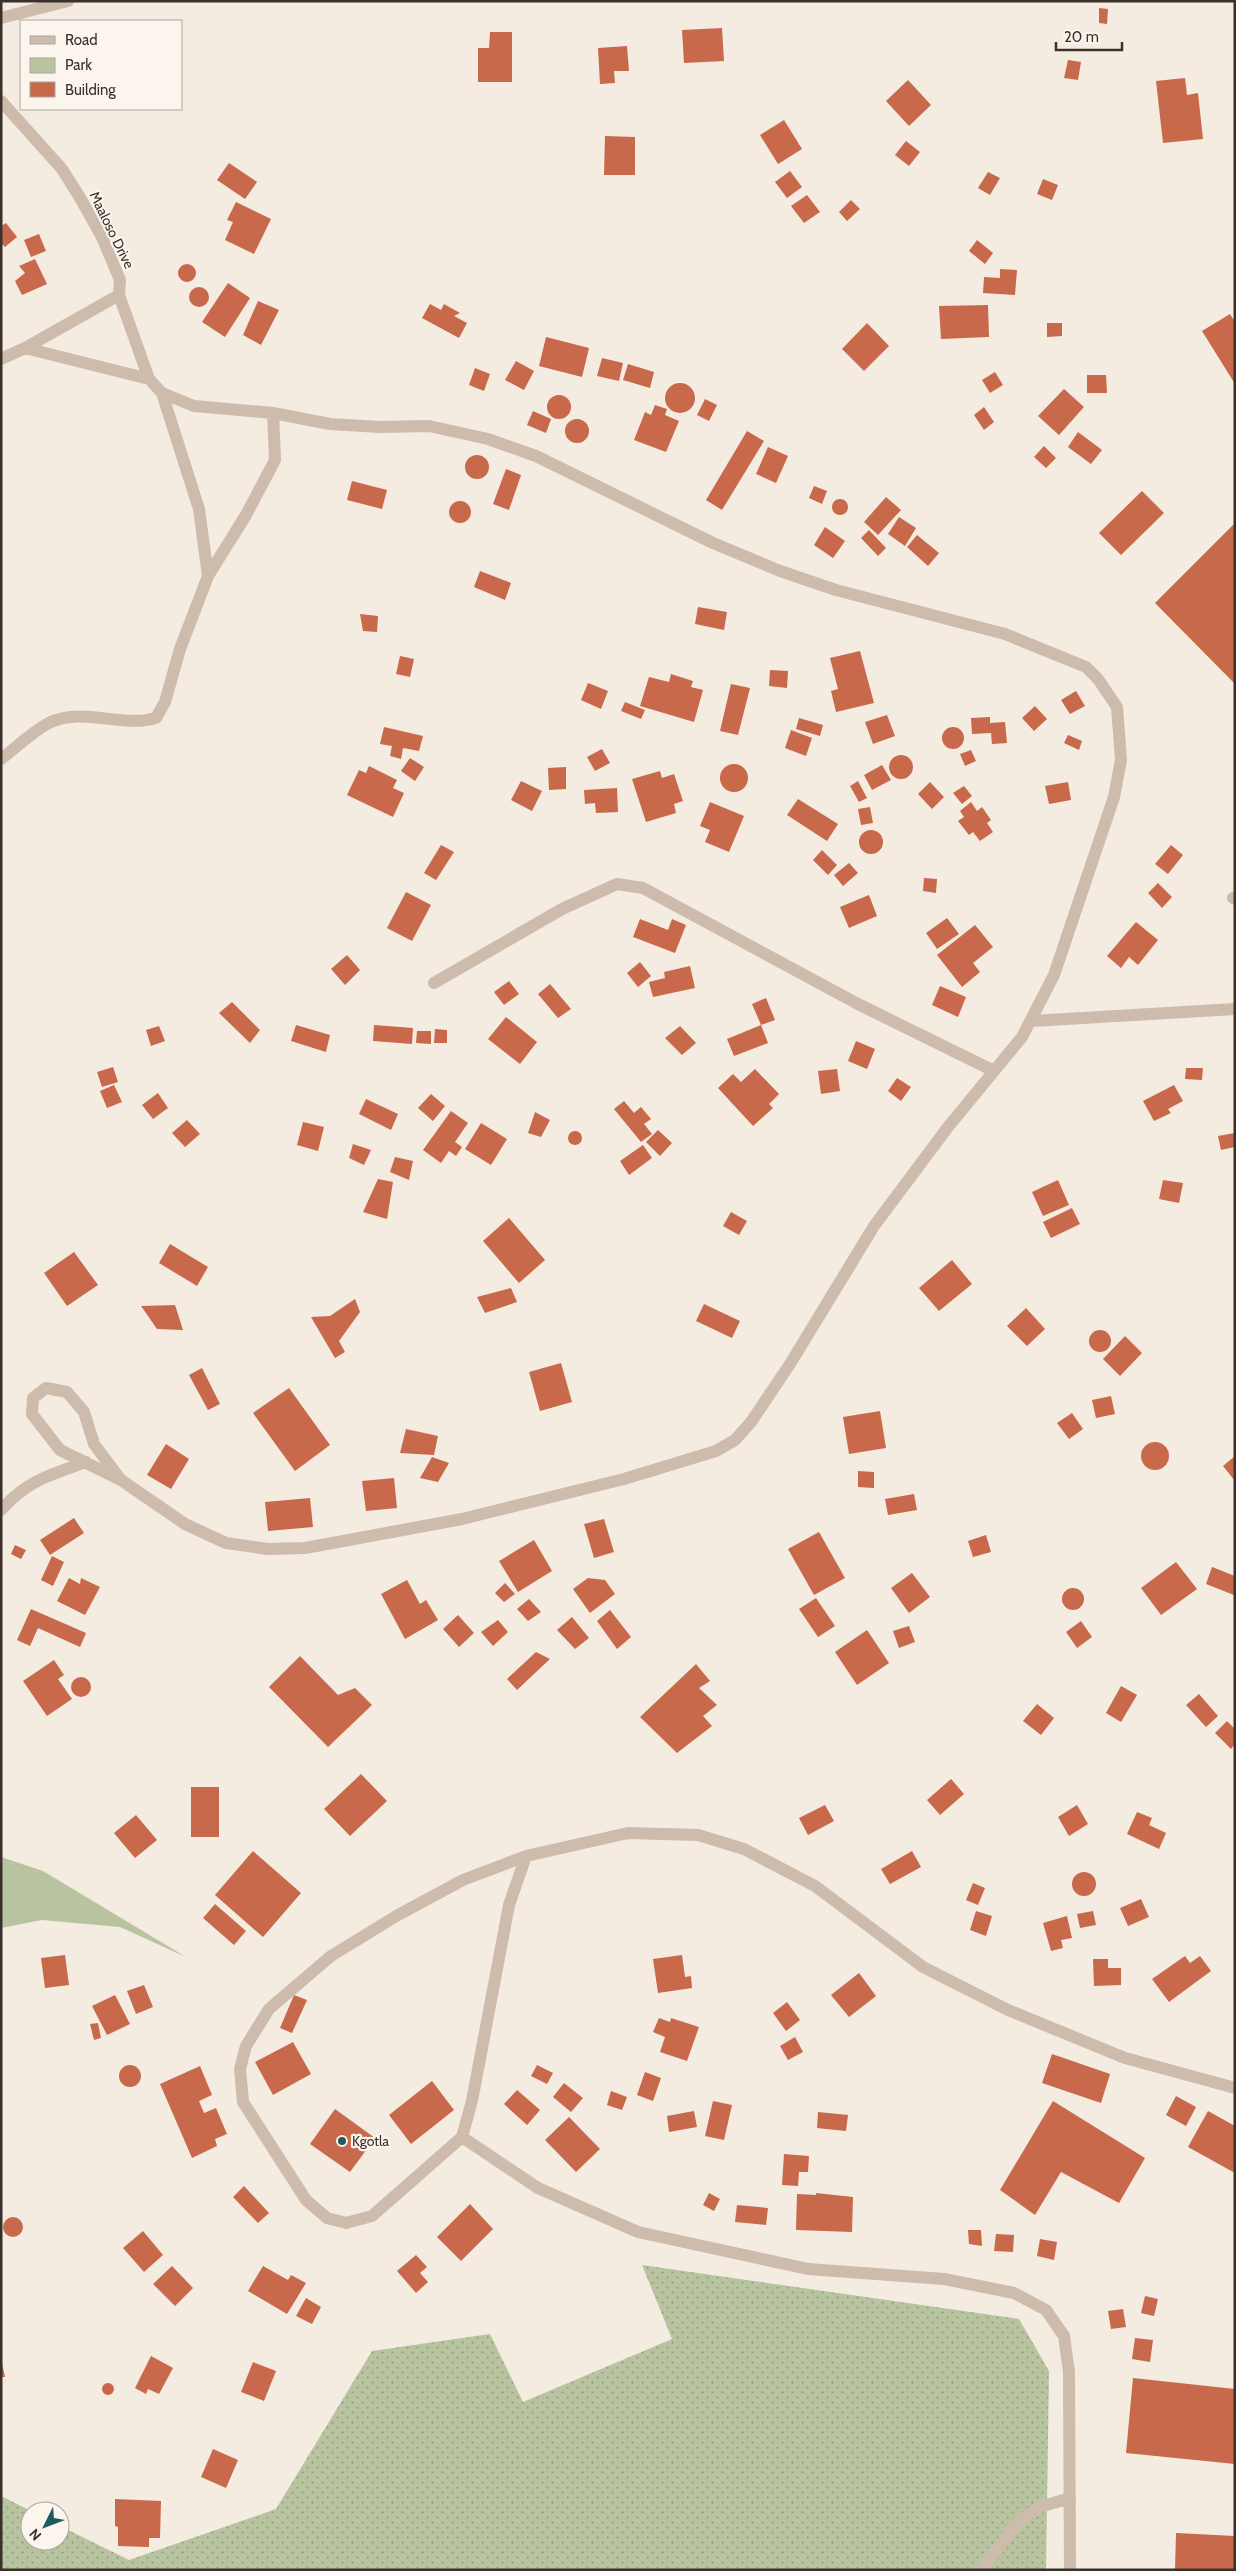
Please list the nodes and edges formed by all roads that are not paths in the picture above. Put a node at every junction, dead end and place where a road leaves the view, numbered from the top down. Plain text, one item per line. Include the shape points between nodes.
1 (68, 1) edge
2 (1, 18) edge
3 (1, 101) edge
4 (119, 295) junction
5 (25, 348) junction
6 (1, 359) edge
7 (149, 378) junction
8 (162, 393) junction
9 (273, 413) junction
10 (208, 576) junction
11 (1, 760) edge
12 (434, 983) dead end
13 (1235, 1009) edge
14 (1032, 1021) junction
15 (994, 1071) junction
16 (86, 1462) junction
17 (121, 1480) junction
18 (1, 1510) edge
19 (526, 1856) junction
20 (1235, 2088) edge
21 (462, 2137) junction
22 (1070, 2498) junction
23 (981, 2570) edge
24 (1070, 2570) edge

1 - 2 street
3 - 4 street, Maaloso Drive via 62,169 79,196 102,237 120,280
4 - 5 street
4 - 7 street, Maaloso Drive
5 - 6 street
5 - 7 street
7 - 8 street
8 - 9 street via 194,406
8 - 10 street via 199,509
9 - 10 street via 275,460
9 - 14 street via 330,424 429,426 488,439 560,467 713,543 780,571 836,590 1006,634 1086,667 1117,707 1121,760 1114,797 1054,974
10 - 11 street via 180,649 165,702 156,718 143,722 75,717 52,722
12 - 15 street via 562,908 617,884 643,888 858,1004
13 - 14 street
14 - 15 street
15 - 17 street via 874,1226 752,1422 736,1440 716,1451 624,1479 462,1519 305,1548 268,1549 226,1543 185,1524
16 - 17 street
16 - 17 street via 60,1450 32,1414 33,1398 46,1388 67,1392 84,1412 94,1444
16 - 18 street via 39,1479 17,1493
19 - 20 street via 628,1833 698,1835 744,1849 815,1886 923,1967 1008,2010 1125,2058
19 - 21 street via 509,1905 472,2101
19 - 21 street via 464,1880 331,1956 269,2009 246,2046 240,2069 243,2102 306,2200 327,2218 346,2223 372,2216
21 - 22 street via 538,2188 638,2232 808,2269 953,2281 1014,2293 1046,2310 1064,2336 1070,2372
22 - 23 street via 1040,2506 1019,2521
22 - 24 street

